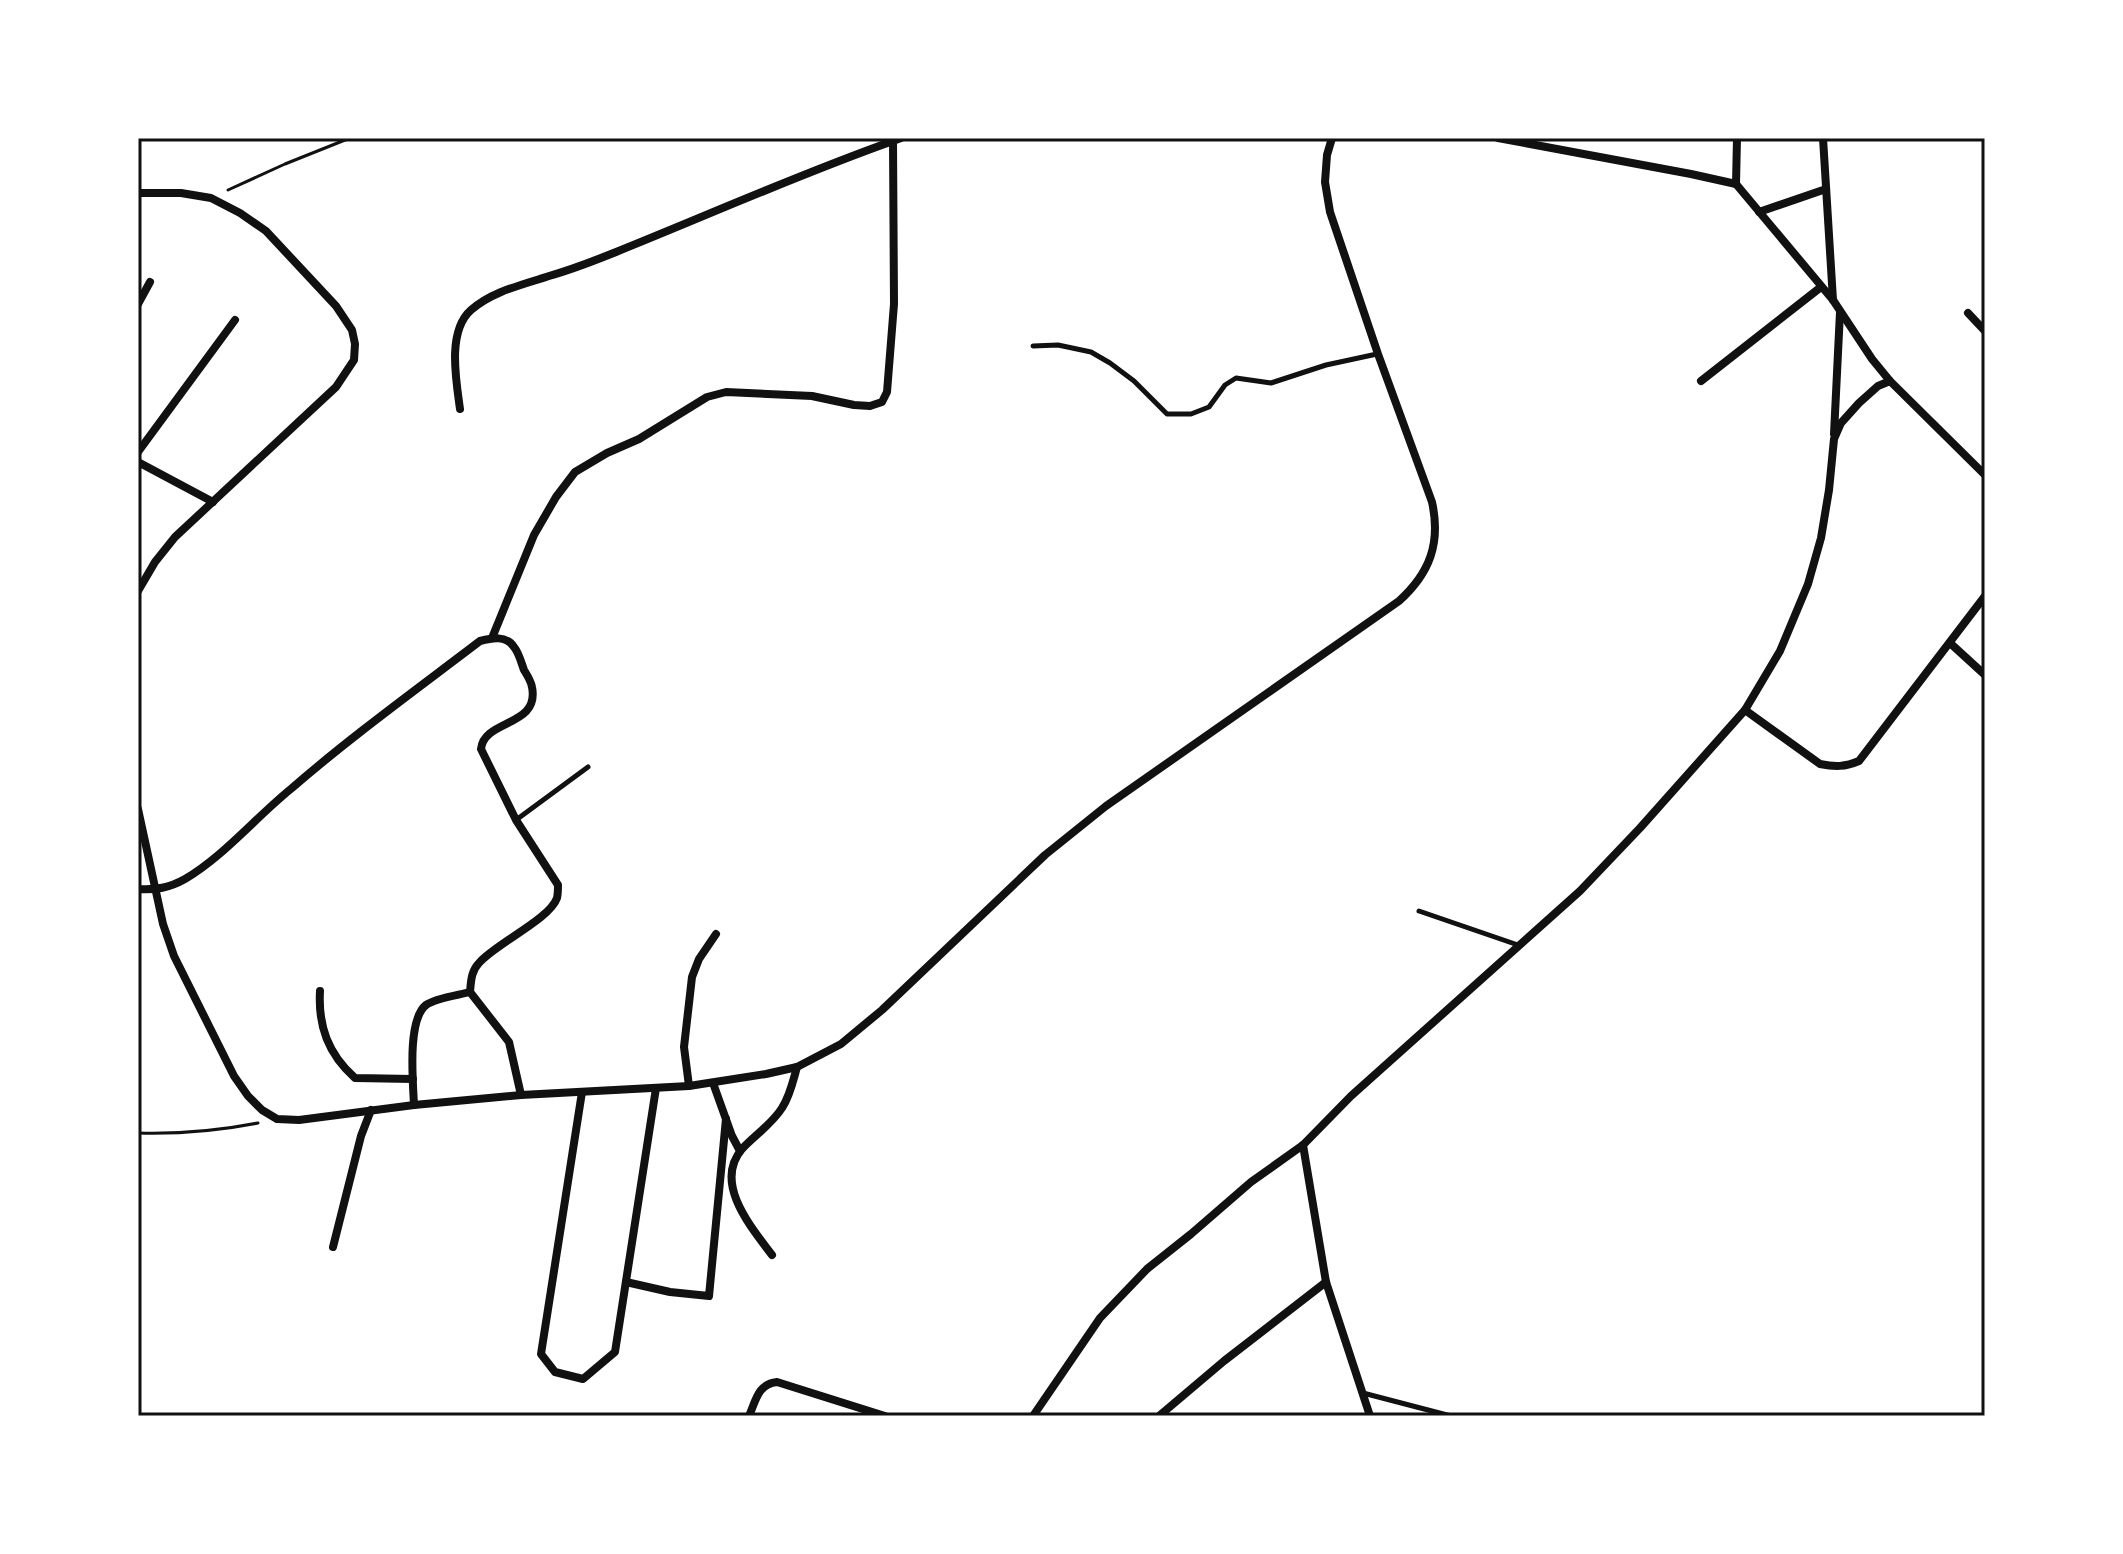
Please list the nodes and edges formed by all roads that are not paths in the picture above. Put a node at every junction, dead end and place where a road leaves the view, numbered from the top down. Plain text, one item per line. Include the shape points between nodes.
1 (1332, 138) edge
2 (1498, 138) edge
3 (1737, 138) edge
4 (1823, 138) edge
5 (897, 140) edge
6 (1736, 184) junction
7 (1826, 189) junction
8 (138, 193) edge
9 (1759, 212) junction
10 (150, 282) dead end
11 (1821, 287) junction
12 (1833, 300) junction
13 (138, 304) edge
14 (1840, 312) junction
15 (1968, 313) dead end
16 (235, 320) dead end
17 (1985, 331) edge
18 (1033, 346) dead end
19 (1378, 354) junction
20 (1701, 381) dead end
21 (1890, 381) junction
22 (460, 409) dead end
23 (1834, 439) junction
24 (138, 452) edge
25 (138, 462) edge
26 (1985, 475) edge
27 (213, 502) junction
28 (138, 591) edge
29 (1985, 596) edge
30 (492, 638) junction
31 (1950, 643) junction
32 (1985, 675) edge
33 (1745, 710) junction
34 (588, 767) dead end
35 (138, 809) edge
36 (516, 820) junction
37 (138, 889) edge
38 (157, 890) junction
39 (1419, 911) dead end
40 (716, 934) dead end
41 (1518, 945) junction
42 (320, 991) dead end
43 (470, 992) junction
44 (797, 1067) junction
45 (413, 1079) junction
46 (713, 1083) junction
47 (689, 1086) junction
48 (656, 1088) junction
49 (582, 1092) junction
50 (521, 1095) junction
51 (414, 1105) junction
52 (371, 1110) junction
53 (726, 1119) junction
54 (1303, 1145) junction
55 (740, 1151) junction
56 (333, 1247) dead end
57 (772, 1255) dead end
58 (626, 1282) junction
59 (1326, 1282) junction
60 (1362, 1393) junction
61 (749, 1416) edge
62 (885, 1416) edge
63 (1033, 1416) edge
64 (1159, 1416) edge
65 (1370, 1416) edge
66 (1451, 1416) edge

1 - 19 street via 1325,182 1330,212
2 - 6 street
3 - 6 street
4 - 7 street
5 - 22 street via 610,255 506,289 470,311 455,346
5 - 30 street via 894,304 882,402 854,405 812,396 726,392 707,397 575,472 534,535
6 - 9 street
7 - 9 street
7 - 12 street
8 - 27 street via 211,198 240,213 266,231 352,330 354,360 336,387
9 - 11 street
10 - 13 street
11 - 12 street
11 - 20 street
12 - 14 street
14 - 21 street
14 - 23 street
15 - 17 street
16 - 24 street
18 - 19 lane via 1091,352 1134,381 1167,414 1178,415 1209,407 1236,378 1271,383
19 - 44 street via 1437,522 1436,541 1412,589 1106,806 1045,855 882,1010 841,1044
21 - 23 street via 1859,403
21 - 26 street
23 - 33 street via 1823,526 1808,584 1780,651
25 - 27 street
27 - 28 street via 175,537
29 - 31 street
30 - 36 street via 513,644 532,687 529,709 487,735 481,749
30 - 38 street via 480,641 327,758 216,858 182,881
31 - 32 street
31 - 33 street via 1859,761 1846,766 1820,764
33 - 41 street via 1580,891
34 - 36 lane
35 - 38 street
36 - 43 street via 558,885 556,901 479,963
37 - 38 street
38 - 52 street via 174,956 248,1096 277,1119
39 - 41 lane
40 - 47 street via 692,977 684,1047
41 - 54 street
42 - 45 street via 321,1024 342,1066 355,1078
43 - 45 street via 427,1004 417,1018
43 - 50 street via 509,1042
44 - 46 street
44 - 55 street via 781,1111
45 - 51 street
46 - 47 street
46 - 53 street
47 - 48 street
48 - 49 street
48 - 58 street
49 - 50 street
49 - 58 street via 541,1354 555,1372 583,1379 615,1352
50 - 51 street
51 - 52 street
52 - 56 street
53 - 55 street
53 - 58 street via 709,1296
54 - 59 street
54 - 63 street via 1147,1269 1100,1318
55 - 57 street via 732,1167 733,1189 745,1220
59 - 60 street
59 - 64 street
60 - 65 street
60 - 66 lane
61 - 62 street via 763,1386 777,1382

